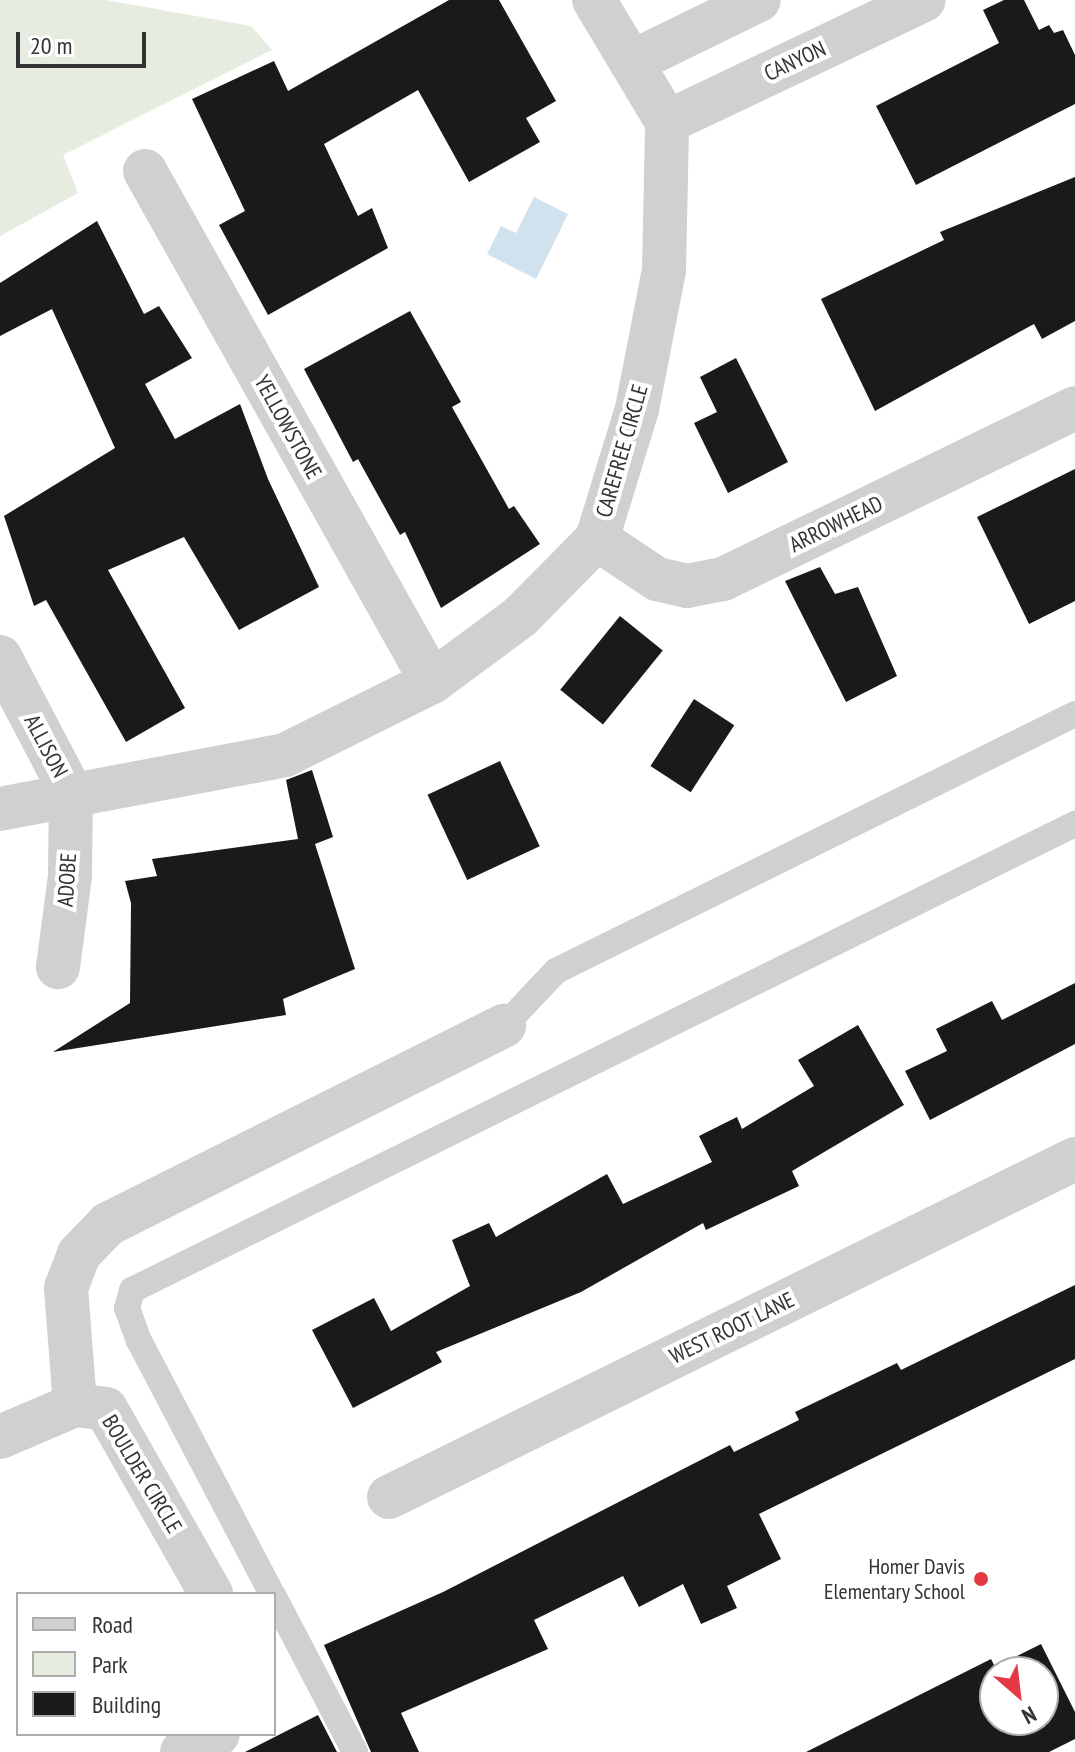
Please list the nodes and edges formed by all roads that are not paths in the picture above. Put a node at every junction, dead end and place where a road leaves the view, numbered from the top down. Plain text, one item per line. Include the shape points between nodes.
1 (594, 0) edge
2 (759, 0) edge
3 (924, 0) edge
4 (632, 62) junction
5 (667, 122) junction
6 (145, 171) dead end
7 (1075, 408) edge
8 (597, 539) junction
9 (0, 657) edge
10 (432, 682) junction
11 (1075, 714) edge
12 (71, 792) junction
13 (0, 809) edge
14 (1075, 824) edge
15 (58, 967) dead end
16 (504, 1026) joint
17 (1075, 1159) edge
18 (75, 1405) junction
19 (0, 1437) edge
20 (389, 1497) dead end
21 (210, 1592) edge
22 (271, 1592) edge
23 (276, 1602) edge
24 (214, 1736) edge
25 (182, 1752) edge
26 (355, 1752) edge

1 - 4 street
2 - 4 street
3 - 5 street, CANYON
4 - 5 street
5 - 8 street, CAREFREE CIRCLE via 664,270 637,409
6 - 10 street, YELLOWSTONE
7 - 8 street, ARROWHEAD via 723,579 687,586 657,579
8 - 10 street, CAREFREE CIRCLE via 520,617
9 - 12 street, ALLISON
10 - 12 street, CAREFREE CIRCLE via 285,755
11 - 16 lane via 556,971
12 - 13 street, CAREFREE CIRCLE
12 - 15 street, ADOBE via 70,876
14 - 22 lane via 132,1290 127,1308 139,1341
16 - 18 street via 108,1224 79,1254 66,1288
17 - 20 street, WEST ROOT LANE
18 - 19 street, BOULDER CIRCLE
18 - 21 street, BOULDER CIRCLE via 106,1409
23 - 26 lane
24 - 25 street

